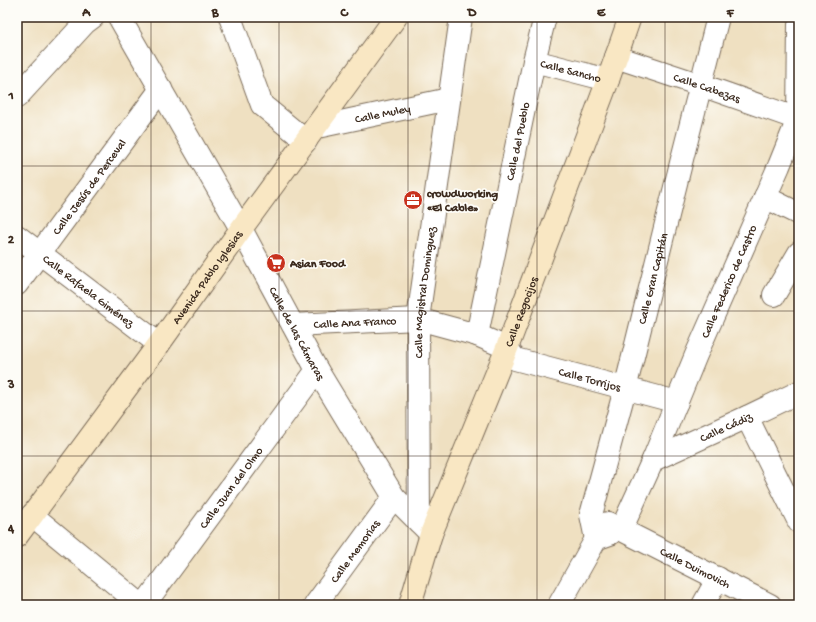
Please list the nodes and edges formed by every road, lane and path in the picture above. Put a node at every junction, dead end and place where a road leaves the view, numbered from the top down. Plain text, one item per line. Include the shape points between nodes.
1 (119, 17) edge
2 (230, 17) edge
3 (396, 17) edge
4 (461, 17) edge
5 (545, 17) edge
6 (630, 17) edge
7 (718, 17) edge
8 (88, 19) edge
9 (799, 25) edge
10 (616, 57) junction
11 (534, 61) junction
12 (608, 80) junction
13 (701, 85) junction
14 (160, 89) junction
15 (17, 97) edge
16 (449, 99) junction
17 (798, 119) junction
18 (311, 134) junction
19 (799, 158) edge
20 (779, 166) junction
21 (765, 197) junction
22 (799, 214) edge
23 (241, 230) junction
24 (17, 236) edge
25 (40, 253) junction
26 (799, 253) edge
27 (17, 284) edge
28 (774, 295) dead end
29 (418, 319) junction
30 (293, 325) junction
31 (476, 335) junction
32 (160, 344) junction
33 (507, 348) junction
34 (317, 370) junction
35 (625, 389) junction
36 (799, 392) edge
37 (677, 402) junction
38 (747, 417) junction
39 (653, 460) junction
40 (394, 497) junction
41 (591, 515) junction
42 (32, 516) junction
43 (799, 522) edge
44 (425, 528) junction
45 (621, 530) junction
46 (17, 536) edge
47 (596, 539) junction
48 (718, 578) junction
49 (142, 605) edge
50 (315, 605) edge
51 (410, 605) edge
52 (559, 605) edge
53 (703, 605) edge
54 (770, 605) edge

1 - 14 street, Calle de las Cámaras
2 - 18 street via 262,105
3 - 18 street, Avenida Pablo Iglesias
4 - 16 street, Calle Magistral Dominguez
5 - 11 street, Calle del Pueblo
6 - 10 street, Calle Regocijos
7 - 13 street, Calle Gran Capitán
8 - 15 street
9 - 17 street, Calle Federico de Castro
10 - 12 street, Calle Regocijos
10 - 13 street, Calle Cabezas
11 - 12 street, Calle Sancho
11 - 31 street, Calle del Pueblo
12 - 33 street, Calle Regocijos
13 - 17 street, Calle Cabezas
13 - 35 street, Calle Gran Capitán
14 - 23 street, Calle de las Cámaras
14 - 25 street, Calle Jesús de Perceval
16 - 18 street, Calle Muley
16 - 29 street, Calle Magistral Dominguez
17 - 20 street, Calle Federico de Castro
18 - 23 street, Avenida Pablo Iglesias
19 - 20 street
20 - 21 street, Calle Federico de Castro
21 - 22 street
21 - 37 street, Calle Federico de Castro
23 - 30 street, Calle de las Cámaras
23 - 32 street, Avenida Pablo Iglesias
24 - 25 street, Calle Rafaela Giménez
25 - 27 street, Calle Jesús de Perceval
25 - 32 street, Calle Rafaela Giménez
26 - 28 street
29 - 30 street, Calle Ana Franco
29 - 31 street, Calle Ana Franco
29 - 44 street, Calle Magistral Dominguez
30 - 34 street, Calle de las Cámaras
31 - 33 street, Calle Ana Franco
32 - 42 street, Avenida Pablo Iglesias
33 - 35 street, Calle Torrijos via 515,359
33 - 44 street, Calle Regocijos
34 - 40 street, Calle de las Cámaras
34 - 49 street, Calle Juan del Olmo
35 - 37 street, Calle Torrijos
35 - 41 street, Calle Gran Capitán
36 - 38 street, Calle Cádiz
37 - 39 street, Calle Federico de Castro
38 - 39 street, Calle Cádiz
38 - 43 street
39 - 45 street, Calle Federico de Castro
40 - 44 street, Calle de las Cámaras
40 - 50 street, Calle Memorias
41 - 45 street, Calle Duimovich
41 - 47 street, Calle Gran Capitán
42 - 46 street, Avenida Pablo Iglesias
42 - 49 street
44 - 51 street, Calle Regocijos
45 - 47 street
45 - 48 street, Calle Duimovich
47 - 52 street
48 - 53 street
48 - 54 street, Calle Duimovich

